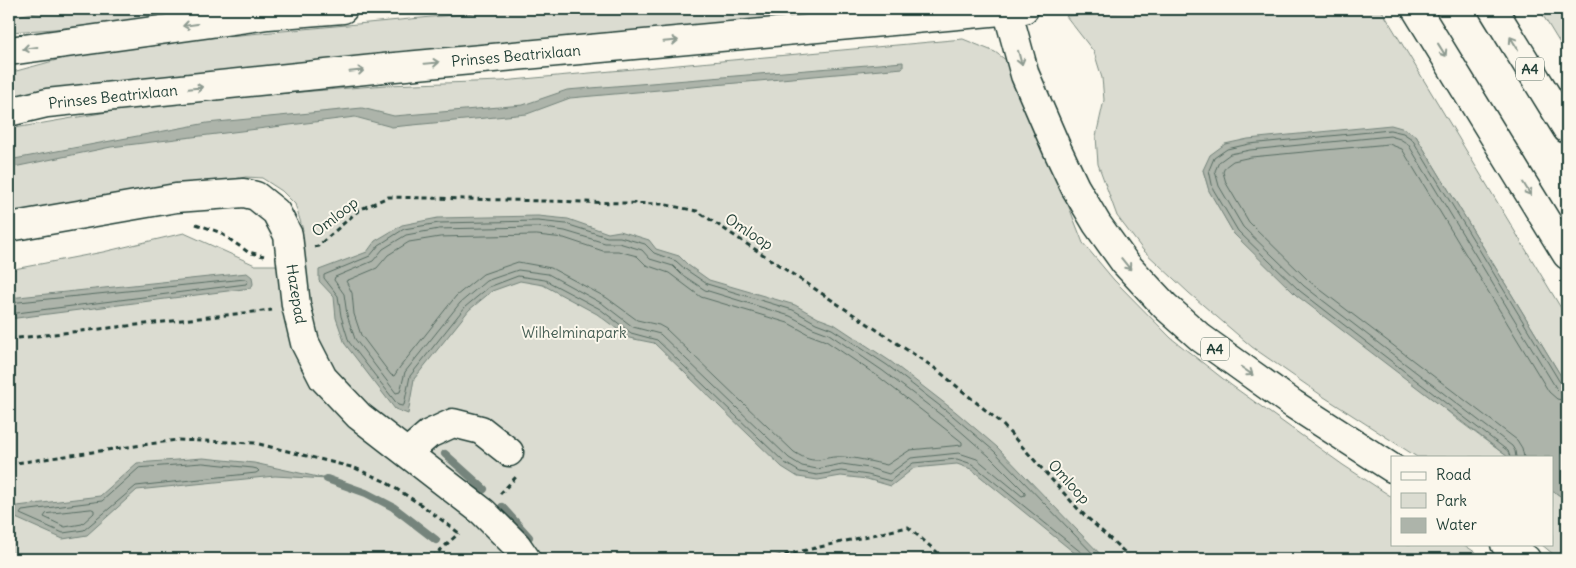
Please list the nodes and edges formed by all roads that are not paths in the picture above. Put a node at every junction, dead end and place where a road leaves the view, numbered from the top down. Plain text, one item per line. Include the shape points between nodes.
1 (343, 9) edge
2 (1013, 9) edge
3 (1416, 9) edge
4 (1493, 9) edge
5 (9, 51) edge
6 (9, 112) edge
7 (1567, 129) edge
8 (9, 227) edge
9 (1567, 255) edge
10 (509, 452) dead end
11 (407, 453) junction
12 (1391, 467) edge
13 (1508, 546) edge
14 (526, 559) edge
15 (1526, 559) edge

1 -> 5 main road via 268,15
6 -> 2 main road, Prinses Beatrixlaan via 47,103 384,68
2 -> 12 main road, A4 via 1025,75 1057,149 1097,224 1125,263 1164,306 1200,338
3 -> 9 main road
7 -> 4 main road, A4
8 - 11 main road, Hazepad via 176,198 244,193 256,196 276,212 288,235 278,254 305,343 323,378 359,416
10 - 11 main road via 481,430 453,423 429,434
11 - 14 main road, Hazepad via 483,512
13 - 15 main road

